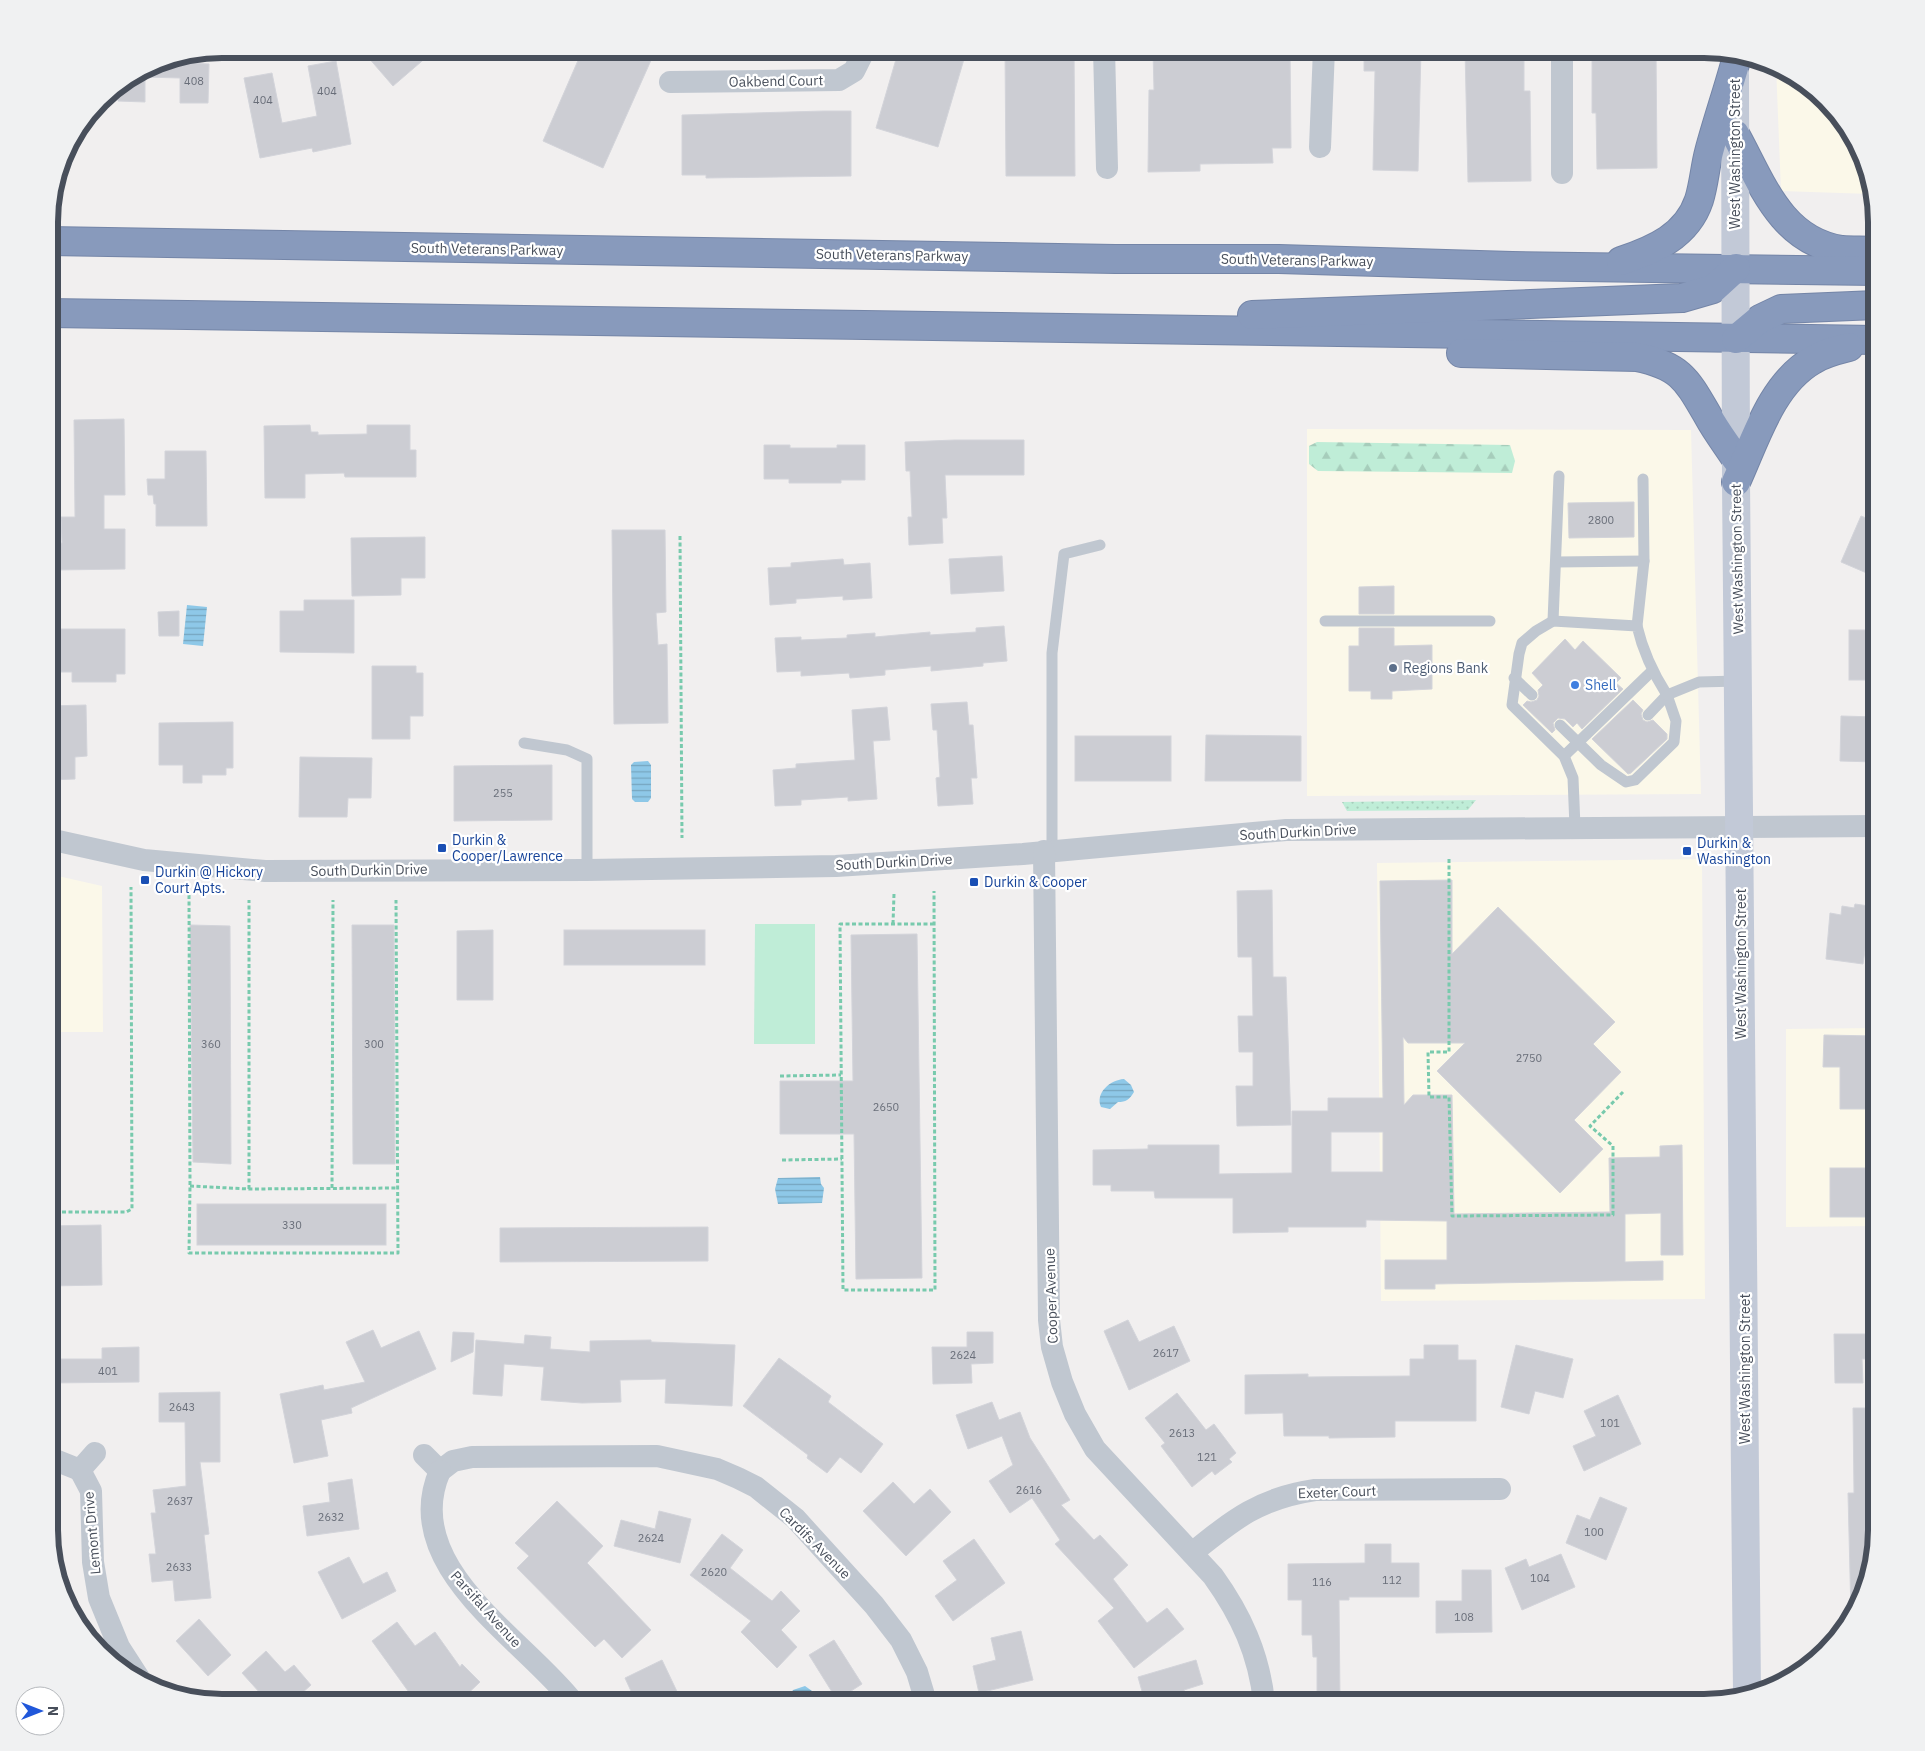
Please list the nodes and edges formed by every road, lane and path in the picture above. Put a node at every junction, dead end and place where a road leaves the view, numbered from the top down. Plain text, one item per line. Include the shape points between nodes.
1 (861, 58) edge
2 (1104, 58) edge
3 (1324, 58) edge
4 (1562, 58) edge
5 (1735, 61) edge
6 (1735, 61) edge
7 (670, 82) dead end
8 (1735, 134) junction
9 (1320, 147) dead end
10 (1107, 168) dead end
11 (1562, 173) dead end
12 (58, 241) edge
13 (98, 242) junction
14 (58, 249) edge
15 (1867, 251) edge
16 (1603, 266) junction
17 (1736, 268) junction
18 (1867, 270) edge
19 (1867, 305) edge
20 (58, 313) edge
21 (1074, 329) junction
22 (1336, 333) junction
23 (1736, 339) junction
24 (1867, 340) edge
25 (1867, 342) edge
26 (1736, 471) junction
27 (1559, 476) dead end
28 (1642, 479) dead end
29 (680, 536) dead end
30 (1100, 545) dead end
31 (1644, 561) junction
32 (1556, 562) junction
33 (1554, 620) junction
34 (1325, 621) dead end
35 (1490, 621) dead end
36 (1637, 626) junction
37 (1652, 671) junction
38 (1514, 678) junction
39 (1738, 681) junction
40 (1532, 696) dead end
41 (1667, 696) junction
42 (1648, 715) dead end
43 (1560, 724) dead end
44 (1578, 742) junction
45 (524, 743) dead end
46 (1564, 756) junction
47 (1740, 826) junction
48 (1867, 826) edge
49 (1575, 827) junction
50 (682, 838) dead end
51 (58, 841) edge
52 (1048, 851) junction
53 (1449, 858) dead end
54 (587, 870) junction
55 (131, 887) dead end
56 (934, 891) dead end
57 (894, 894) dead end
58 (189, 895) dead end
59 (249, 900) dead end
60 (334, 900) dead end
61 (396, 900) dead end
62 (893, 924) junction
63 (934, 924) junction
64 (841, 1075) junction
65 (780, 1076) dead end
66 (1622, 1092) dead end
67 (842, 1159) junction
68 (782, 1160) dead end
69 (190, 1186) junction
70 (332, 1188) junction
71 (398, 1188) junction
72 (249, 1189) junction
73 (58, 1212) edge
74 (96, 1453) dead end
75 (58, 1461) edge
76 (432, 1463) joint
77 (80, 1470) junction
78 (1500, 1489) dead end
79 (1192, 1553) junction
80 (132, 1667) edge
81 (1747, 1687) edge
82 (567, 1694) edge
83 (924, 1694) edge
84 (1262, 1694) edge

1 - 7 street, Oakbend Court via 854,72 839,80
2 - 10 street
3 - 9 street
4 - 11 street
5 - 8 street, West Washington Street
6 - 16 highway via 1699,200 1686,224 1663,244
8 - 15 highway via 1773,207 1796,231 1841,250
8 - 17 street, West Washington Street
12 - 13 highway, South Veterans Parkway
13 - 14 highway
13 - 16 highway, South Veterans Parkway
16 - 17 highway, South Veterans Parkway
17 - 18 highway, South Veterans Parkway
17 - 21 highway via 1713,289 1682,298 1263,314
17 - 23 street, West Washington Street
19 - 23 highway via 1782,310 1760,319
20 - 21 highway
21 - 22 highway
22 - 23 highway
22 - 26 highway via 1413,352 1637,356 1653,360 1684,377 1697,395
23 - 24 highway
23 - 26 street, West Washington Street
25 - 26 highway via 1813,359 1788,380
26 - 39 street, West Washington Street
27 - 32 lane
28 - 31 lane
29 - 50 path
30 - 52 lane via 1064,554 1052,653
31 - 32 lane
31 - 36 lane
32 - 33 lane
33 - 36 lane
33 - 38 lane via 1522,643
34 - 35 lane
36 - 37 lane via 1641,646
37 - 41 lane
37 - 44 lane
38 - 40 lane
38 - 46 lane via 1512,705
39 - 41 lane via 1699,682
39 - 47 street, West Washington Street
41 - 42 lane
41 - 44 lane via 1676,721 1672,746 1635,780 1626,782 1605,761
43 - 44 lane
44 - 46 lane
45 - 54 lane via 567,750 587,759
46 - 49 lane via 1573,778
47 - 48 street, South Durkin Drive
47 - 49 street, South Durkin Drive
47 - 81 street, West Washington Street
49 - 52 street, South Durkin Drive via 1286,830
51 - 54 street, South Durkin Drive via 144,860 265,870
52 - 54 street, South Durkin Drive via 836,866
52 - 79 street, Cooper Avenue via 1049,1320 1052,1348 1075,1414 1095,1449
53 - 66 path via 1449,1052 1428,1052 1429,1097 1449,1097 1452,1216 1613,1216 1613,1146 1590,1126
55 - 73 path via 132,1209 126,1212
56 - 63 path
57 - 62 path
58 - 69 path
59 - 72 path
60 - 70 path
61 - 71 path
62 - 63 path
62 - 64 path via 840,924
63 - 67 path via 935,1290 843,1290
64 - 65 path
64 - 67 path
67 - 68 path
69 - 71 path via 189,1253 398,1253
69 - 72 path
70 - 71 path
70 - 72 path
74 - 77 street
75 - 77 street
76 - 82 street, Parsifal Avenue via 433,1531 444,1562 495,1622
76 - 83 street, Cardifs Avenue via 472,1457 657,1456 717,1469 738,1478 756,1487 795,1518 874,1605 901,1640
77 - 80 street, Lemont Drive via 91,1491 93,1562 99,1598 119,1647
78 - 79 street, Exeter Court via 1315,1490 1288,1494 1262,1503 1239,1517
79 - 84 street, Cooper Avenue via 1218,1583 1242,1621 1255,1655

